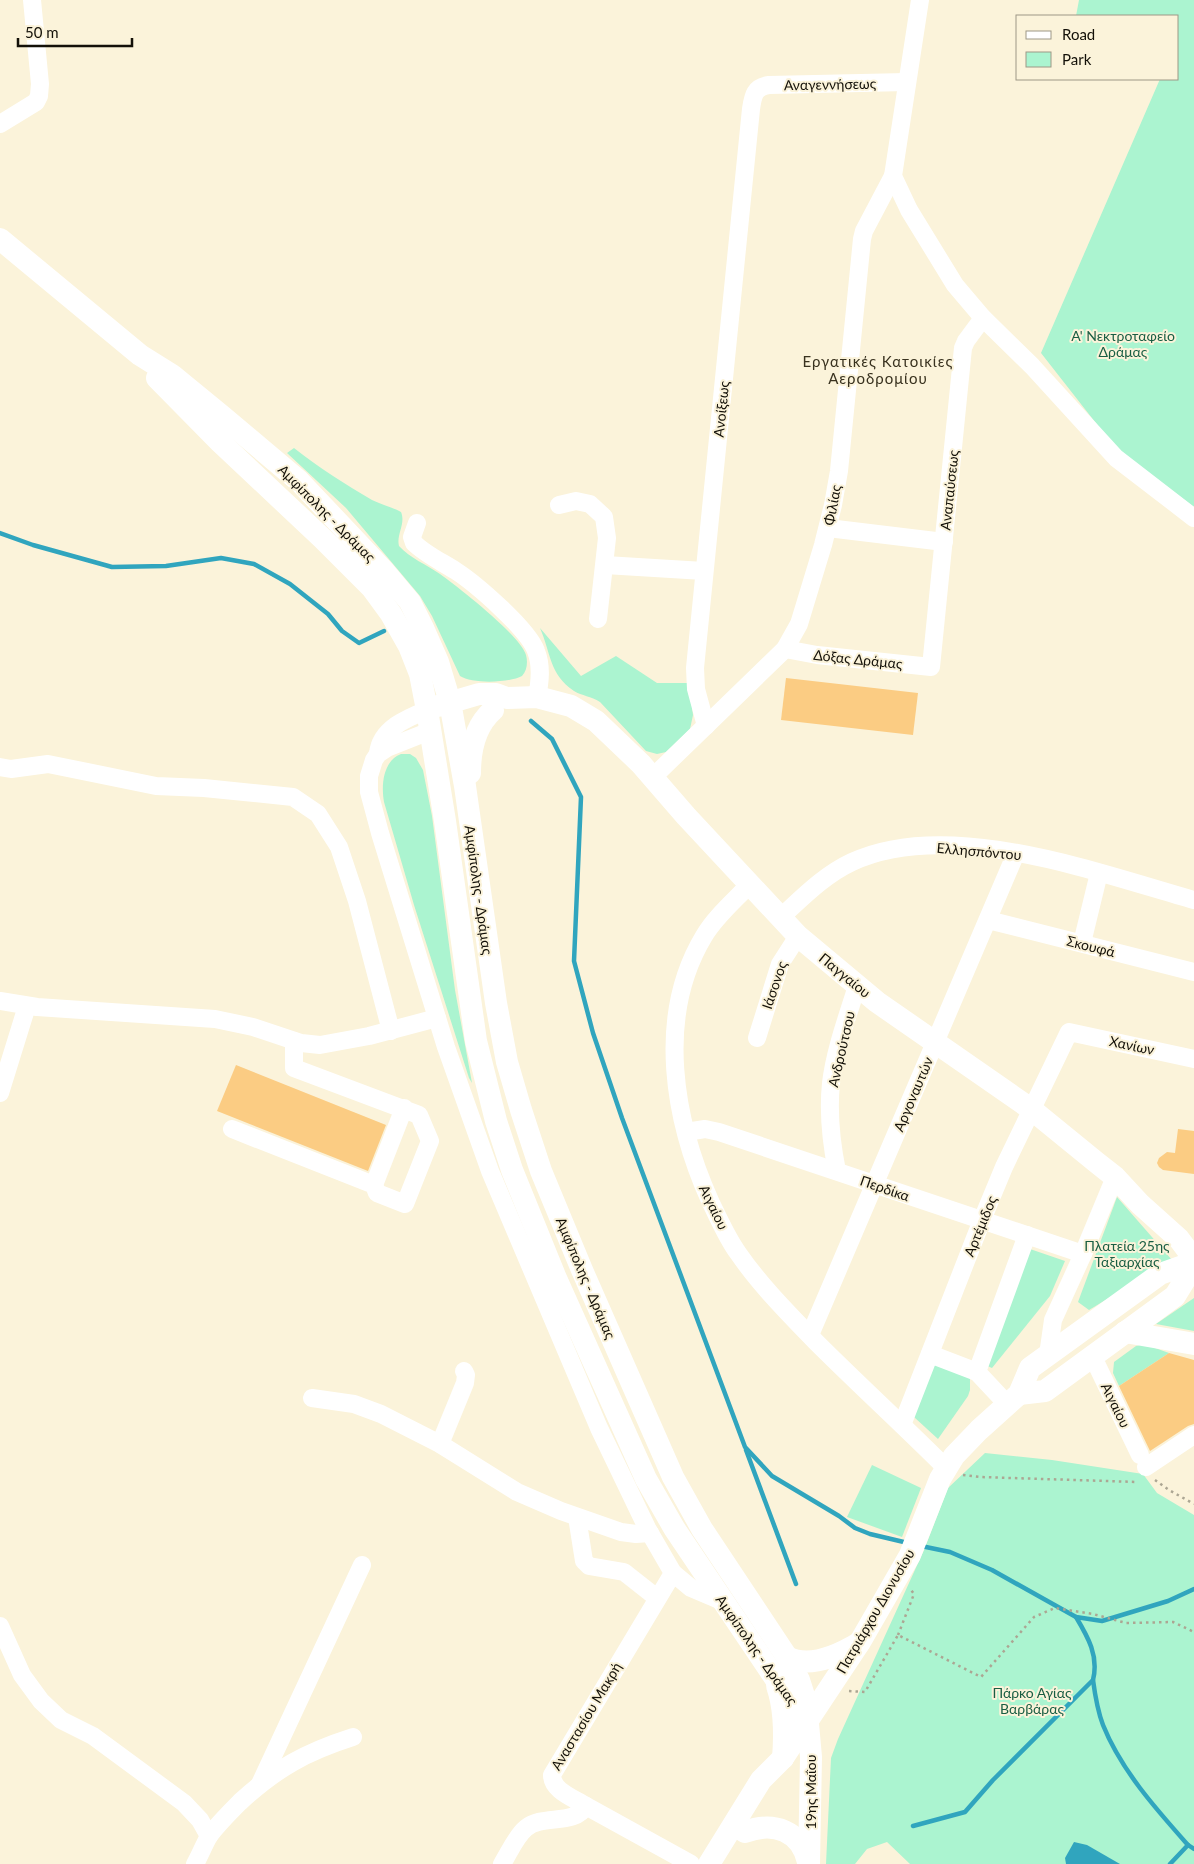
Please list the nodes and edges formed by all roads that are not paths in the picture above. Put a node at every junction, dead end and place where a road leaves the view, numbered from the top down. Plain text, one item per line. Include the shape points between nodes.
1 (32, 0) edge
2 (920, 0) edge
3 (907, 82) junction
4 (754, 92) joint
5 (0, 124) edge
6 (893, 176) junction
7 (0, 239) edge
8 (983, 318) junction
9 (559, 506) dead end
10 (1194, 518) edge
11 (417, 522) dead end
12 (828, 528) junction
13 (944, 542) junction
14 (605, 565) junction
15 (704, 571) junction
16 (598, 619) dead end
17 (413, 631) junction
18 (785, 649) junction
19 (931, 667) joint
20 (516, 700) junction
21 (452, 712) junction
22 (429, 720) junction
23 (706, 726) junction
24 (0, 767) edge
25 (652, 778) junction
26 (1016, 853) junction
27 (477, 871) junction
28 (1099, 873) junction
29 (749, 885) junction
30 (1194, 900) edge
31 (780, 918) junction
32 (988, 920) junction
33 (798, 936) junction
34 (1082, 943) junction
35 (1194, 972) edge
36 (857, 986) junction
37 (0, 1001) edge
38 (27, 1006) junction
39 (437, 1018) junction
40 (391, 1031) junction
41 (1069, 1032) joint
42 (757, 1038) dead end
43 (294, 1041) junction
44 (935, 1043) junction
45 (1194, 1059) edge
46 (0, 1093) edge
47 (404, 1108) junction
48 (1031, 1110) junction
49 (232, 1129) dead end
50 (686, 1132) junction
51 (836, 1171) junction
52 (1115, 1177) junction
53 (874, 1184) junction
54 (374, 1185) junction
55 (982, 1220) junction
56 (1027, 1235) junction
57 (1083, 1254) junction
58 (1194, 1262) edge
59 (1125, 1332) junction
60 (810, 1335) junction
61 (1194, 1344) edge
62 (930, 1354) junction
63 (1048, 1355) junction
64 (1092, 1355) junction
65 (464, 1371) dead end
66 (977, 1372) junction
67 (312, 1398) dead end
68 (1013, 1399) junction
69 (902, 1425) junction
70 (1194, 1435) edge
71 (437, 1443) junction
72 (946, 1468) junction
73 (578, 1517) junction
74 (650, 1533) junction
75 (362, 1565) dead end
76 (673, 1573) junction
77 (657, 1598) junction
78 (724, 1602) junction
79 (0, 1626) edge
80 (860, 1642) junction
81 (787, 1657) junction
82 (773, 1676) junction
83 (808, 1721) junction
84 (353, 1738) dead end
85 (783, 1758) junction
86 (260, 1784) junction
87 (586, 1806) junction
88 (745, 1832) junction
89 (209, 1836) junction
90 (195, 1864) edge
91 (502, 1864) edge
92 (691, 1864) edge
93 (710, 1864) edge
94 (725, 1864) edge
95 (809, 1864) edge

1 - 5 street via 40,96 34,104
2 - 3 street, Φιλίας
3 - 4 street, Αναγεννήσεως via 769,85
3 - 6 street, Φιλίας
4 - 15 street, Ανοίξεως
6 - 8 street via 955,286
6 - 12 street, Φιλίας via 862,239 839,471
7 - 17 main road, Αμφίπολης - Δράμας via 140,356 178,401 372,588 401,608
8 - 10 street via 1116,458
8 - 13 street, Αναπαύσεως via 963,348
9 - 14 street via 576,501 590,504 604,517 607,538
11 - 20 street via 412,537 414,543 483,591 529,638 537,653 539,684
12 - 13 street
12 - 18 street, Φιλίας via 799,624
13 - 19 street, Αναπαύσεως
14 - 15 street
14 - 16 street
15 - 23 street, Ανοίξεως via 695,680
17 - 21 main road, Αμφίπολης - Δράμας via 438,662
17 - 22 main road, Αμφίπολης - Δράμας
18 - 19 street, Δόξας Δράμας
18 - 23 street, Φιλίας
20 - 21 main road
20 - 25 main road, Παγγαίου via 563,703 588,715 605,728
20 - 27 main road via 484,720 476,735 470,762
21 - 22 main road
21 - 27 main road, Αμφίπολης - Δράμας
22 - 39 street via 403,721 386,734 369,776 371,802
22 - 78 main road, Αμφίπολης - Δράμας via 473,1023 502,1143 555,1276 635,1456 662,1509
23 - 25 street, Φιλίας
24 - 40 street via 48,764 156,786 293,797 318,814 339,847 357,901
25 - 29 main road, Παγγαίου
26 - 28 street, Ελλησπόντου
26 - 31 street, Ελλησπόντου via 937,846 910,847 873,855 850,863 831,875
26 - 32 street, Αργοναυτών
27 - 81 main road, Αμφίπολης - Δράμας via 506,1054 520,1110 541,1171 673,1477 702,1529
28 - 30 street, Ελλησπόντου
28 - 34 street
29 - 31 main road, Παγγαίου
29 - 50 street, Αιγαίου via 704,937 682,988 676,1021 676,1059 680,1109
31 - 33 main road, Παγγαίου
32 - 34 street, Σκουφά
32 - 44 street, Αργοναυτών
33 - 36 main road, Παγγαίου
33 - 42 street, Ιάσονος via 780,964
34 - 35 street, Σκουφά
36 - 44 main road, Παγγαίου
36 - 51 street, Ανδρούτσου via 832,1081 830,1115
37 - 38 street
38 - 43 street via 215,1019
38 - 46 street
39 - 40 street
39 - 74 street via 507,1212 596,1419
40 - 43 street via 331,1044 309,1045
41 - 45 street, Χανίων
41 - 48 street, Αρτέμιδος
43 - 47 street via 294,1068
44 - 48 main road, Παγγαίου
44 - 53 street, Αργοναυτών
47 - 54 street
47 - 54 street via 419,1115 430,1139 405,1204 377,1193
48 - 52 main road, Παγγαίου
48 - 55 street, Αρτέμιδος
49 - 54 street
50 - 51 street, Περδίκα via 705,1129 718,1132
50 - 60 street, Αιγαίου via 699,1175 734,1247
51 - 53 street, Περδίκα
52 - 57 street
52 - 58 main road, Παγγαίου via 1179,1239
53 - 55 street, Περδίκα
53 - 60 street, Αργοναυτών
55 - 56 street, Περδίκα
55 - 62 street, Αρτέμιδος
56 - 57 street, Περδίκα
56 - 66 street
57 - 63 street via 1053,1320
58 - 59 main road via 1175,1296
58 - 63 main road, Πατριάρχου Διονυσίου via 1160,1274
59 - 61 main road
59 - 64 main road
60 - 69 street, Αιγαίου
62 - 66 street
62 - 69 street, Αρτέμιδος
63 - 68 main road, Πατριάρχου Διονυσίου via 1030,1368
64 - 68 main road via 1045,1390
64 - 70 street, Αιγαίου via 1143,1461
65 - 71 street via 465,1383
66 - 68 street
67 - 71 street via 366,1408
68 - 72 main road, Πατριάρχου Διονυσίου via 974,1435
69 - 72 street, Αιγαίου
71 - 73 street via 517,1492
72 - 80 main road, Πατριάρχου Διονυσίου via 909,1555
73 - 74 street via 621,1532
73 - 77 street via 584,1561 589,1566 624,1572
74 - 76 street
75 - 86 street
76 - 77 street, Αναστασίου Μακρή
76 - 78 street via 691,1588
77 - 87 street, Αναστασίου Μακρή via 552,1775 558,1789
78 - 82 main road, Αμφίπολης - Δράμας
79 - 89 street via 22,1675 41,1701 61,1720 93,1736 184,1803
80 - 81 main road via 843,1653 822,1659 802,1661
80 - 83 main road, Πατριάρχου Διονυσίου
81 - 83 main road, Αμφίπολης - Δράμας via 799,1680
82 - 83 main road, Αμφίπολης - Δράμας
82 - 85 main road via 783,1712
83 - 85 main road, Πατριάρχου Διονυσίου
83 - 95 main road, 19ης Μαΐου via 811,1757
84 - 86 street via 304,1755
85 - 88 main road, Πατριάρχου Διονυσίου via 773,1788
85 - 93 main road, Πατριάρχου Διονυσίου via 761,1780
86 - 89 street
87 - 91 street via 576,1815 527,1827
87 - 92 street
88 - 94 main road, Πατριάρχου Διονυσίου
88 - 95 main road via 769,1826 781,1829 800,1844
89 - 90 street

